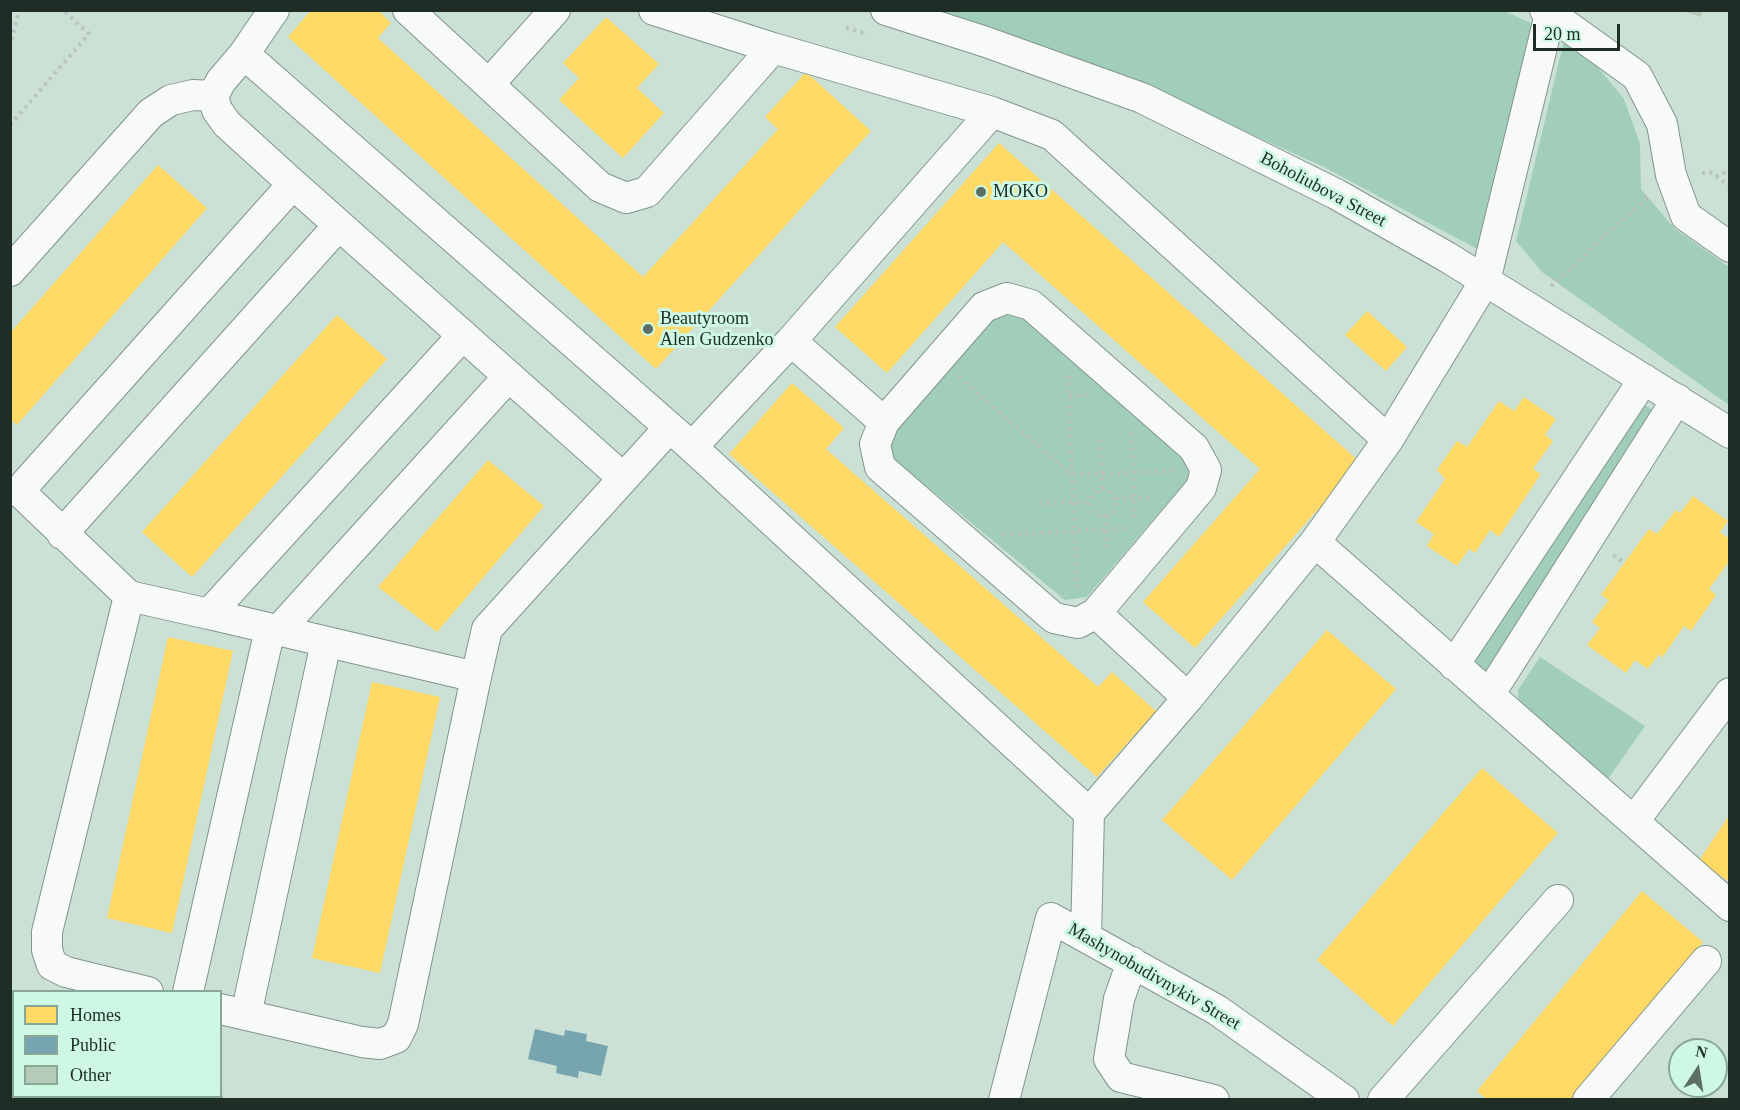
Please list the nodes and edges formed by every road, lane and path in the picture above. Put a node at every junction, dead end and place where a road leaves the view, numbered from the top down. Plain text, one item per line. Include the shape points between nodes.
1 (19, 10) edge
2 (63, 10) edge
3 (274, 10) edge
4 (408, 10) edge
5 (555, 10) edge
6 (654, 10) edge
7 (886, 10) edge
8 (1549, 11) edge
9 (12, 29) edge
10 (10, 47) edge
11 (773, 48) junction
12 (244, 54) junction
13 (489, 84) junction
14 (213, 96) junction
15 (992, 112) junction
16 (10, 125) edge
17 (1730, 170) edge
18 (1671, 175) junction
19 (1716, 177) junction
20 (293, 184) junction
21 (1730, 186) edge
22 (339, 225) junction
23 (1730, 247) edge
24 (10, 271) edge
25 (1485, 281) junction
26 (1528, 307) junction
27 (463, 335) junction
28 (790, 341) junction
29 (1088, 355) junction
30 (938, 359) junction
31 (509, 376) junction
32 (1644, 379) junction
33 (1130, 392) junction
34 (1069, 396) junction
35 (1677, 399) junction
36 (884, 422) junction
37 (669, 428) junction
38 (1730, 433) edge
39 (1100, 440) dead end
40 (1388, 440) junction
41 (692, 447) junction
42 (1206, 470) junction
43 (1133, 472) junction
44 (1102, 474) junction
45 (1072, 475) junction
46 (623, 478) junction
47 (15, 488) edge
48 (1102, 490) junction
49 (1164, 496) dead end
50 (1134, 497) junction
51 (1116, 499) junction
52 (1090, 501) junction
53 (1073, 503) junction
54 (1038, 504) dead end
55 (1105, 515) junction
56 (1106, 529) junction
57 (1074, 531) junction
58 (62, 534) junction
59 (960, 537) junction
60 (1315, 542) junction
61 (1108, 565) dead end
62 (129, 596) junction
63 (209, 614) junction
64 (1087, 618) junction
65 (274, 630) junction
66 (326, 642) junction
67 (1454, 665) junction
68 (476, 677) junction
69 (1730, 693) edge
70 (1489, 695) junction
71 (1188, 698) junction
72 (1089, 813) junction
73 (1634, 821) junction
74 (1558, 900) dead end
75 (1730, 906) edge
76 (1086, 937) junction
77 (1706, 961) dead end
78 (1132, 962) junction
79 (140, 990) edge
80 (188, 990) edge
81 (233, 1012) edge
82 (1004, 1100) edge
83 (1214, 1100) edge
84 (1344, 1100) edge
85 (1383, 1100) edge
86 (1588, 1100) edge

1 - 9 path
2 - 16 path via 89,34
3 - 12 street
4 - 13 street
5 - 13 street
6 - 11 street
7 - 25 street, Boholiubova Street via 1142,98 1336,194
8 - 18 street via 1638,76 1662,124
8 - 25 street
9 - 10 path
11 - 13 street via 647,192 626,198 600,187
11 - 15 street
12 - 14 street
12 - 37 street
14 - 20 street via 226,124
14 - 24 street via 171,100 151,113
15 - 28 street
15 - 40 street via 1052,135
17 - 19 path
18 - 19 path via 1710,172
18 - 23 street via 1686,216
18 - 26 path
19 - 21 path
20 - 22 street
20 - 47 street
22 - 27 street
22 - 58 street
25 - 26 street, Boholiubova Street
25 - 40 street
26 - 32 street, Boholiubova Street
27 - 31 street
27 - 63 street
28 - 36 street
28 - 41 street
29 - 30 street via 1031,305 1007,298 984,307
29 - 33 street
29 - 34 path via 1068,378
30 - 36 street
30 - 45 path
31 - 46 street
31 - 65 street
32 - 35 street, Boholiubova Street
32 - 67 street
33 - 34 path
33 - 42 street via 1194,448
33 - 43 path
34 - 45 path
35 - 38 street, Boholiubova Street
35 - 70 street
36 - 59 street via 875,444 880,468
37 - 41 street
37 - 46 street
39 - 44 path
40 - 60 street
41 - 72 street
42 - 43 path
42 - 64 street via 1201,488
43 - 44 path
43 - 50 path
44 - 45 path
44 - 48 path
45 - 53 path
46 - 68 street via 487,629
47 - 58 street
48 - 51 path via 1111,492
48 - 52 path via 1094,493
49 - 50 path
50 - 51 path
50 - 56 path via 1136,528
51 - 55 path via 1113,511
52 - 53 path
52 - 55 path via 1095,512
53 - 54 path
53 - 57 path
55 - 56 path
56 - 57 path
56 - 61 path
57 - 59 path
57 - 64 path
58 - 62 street
59 - 64 street via 1054,618
60 - 67 street
60 - 71 street
62 - 63 street
62 - 79 street via 46,932 52,965
63 - 65 street
64 - 71 street
65 - 66 street
65 - 80 street
66 - 68 street
66 - 81 street
67 - 70 street
68 - 81 street via 403,1023 396,1038 380,1044 362,1042
69 - 73 street
70 - 73 street
71 - 72 street
72 - 76 street
73 - 75 street
74 - 85 street
76 - 78 street, Mashynobudivnykiv Street
76 - 82 street, Mashynobudivnykiv Street via 1051,918
77 - 86 street
78 - 83 street via 1119,999 1109,1059 1121,1077
78 - 84 street, Mashynobudivnykiv Street via 1217,1010

